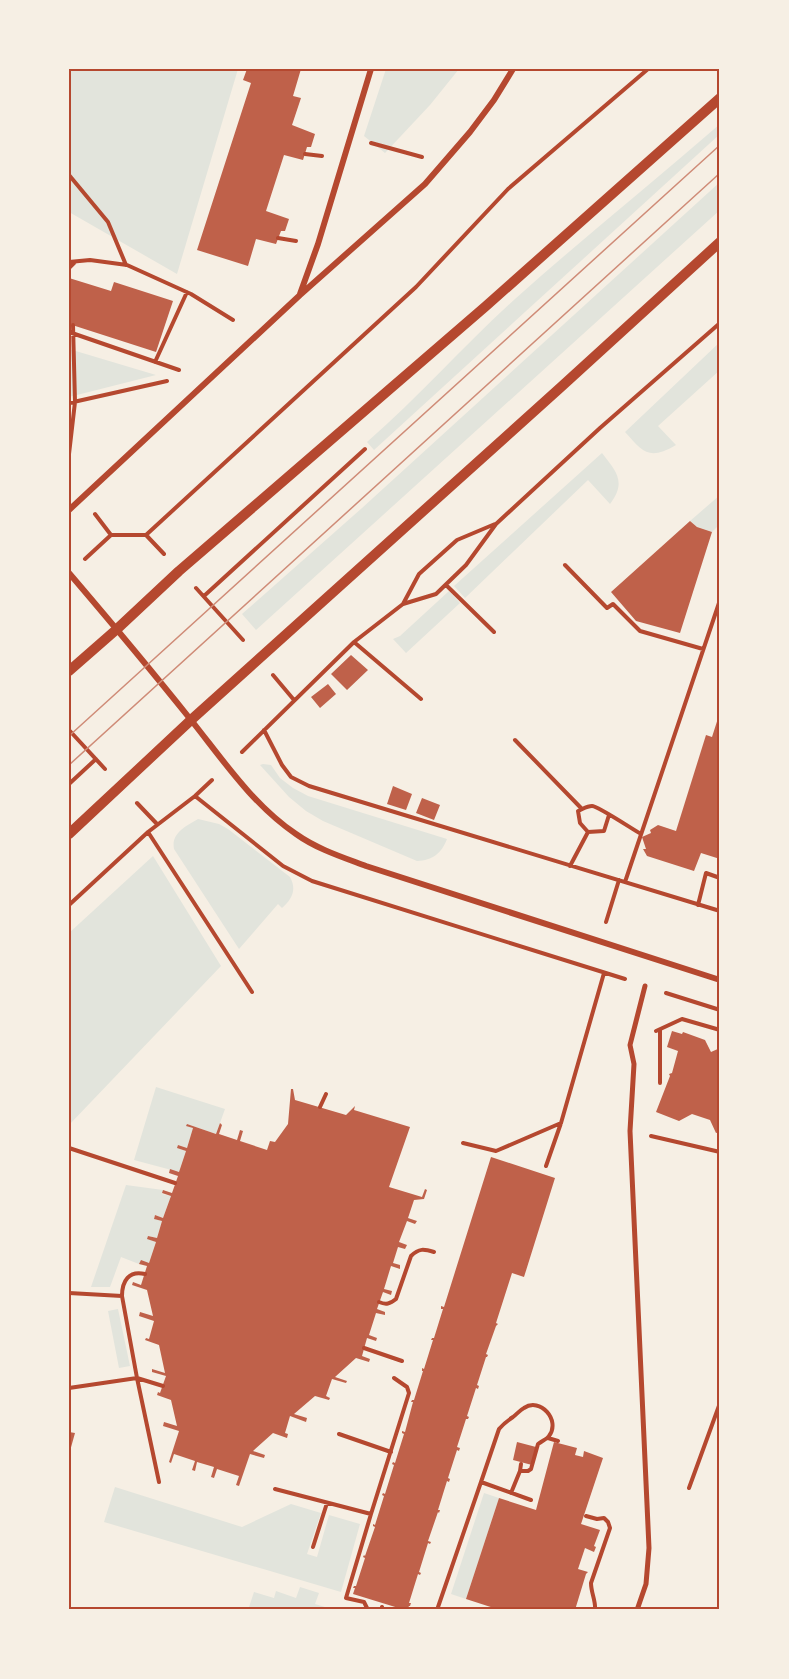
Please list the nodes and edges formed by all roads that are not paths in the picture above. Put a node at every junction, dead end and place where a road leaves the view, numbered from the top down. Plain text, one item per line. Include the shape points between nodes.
1 (371, 69) edge
2 (513, 69) edge
3 (720, 98) edge
4 (720, 242) edge
5 (300, 295) junction
6 (69, 510) edge
7 (69, 573) edge
8 (117, 629) junction
9 (69, 671) edge
10 (191, 720) junction
11 (69, 834) edge
12 (720, 980) edge
13 (645, 986) road end
14 (637, 1610) edge

1 - 5 street
2 - 5 street via 494,100 425,184
3 - 8 street
4 - 10 street
5 - 6 street
7 - 8 street
8 - 9 street
8 - 10 street
10 - 11 street
10 - 12 street via 258,802 295,834 317,847 376,870
13 - 14 street via 630,1045 634,1064 630,1131 649,1548 646,1584

